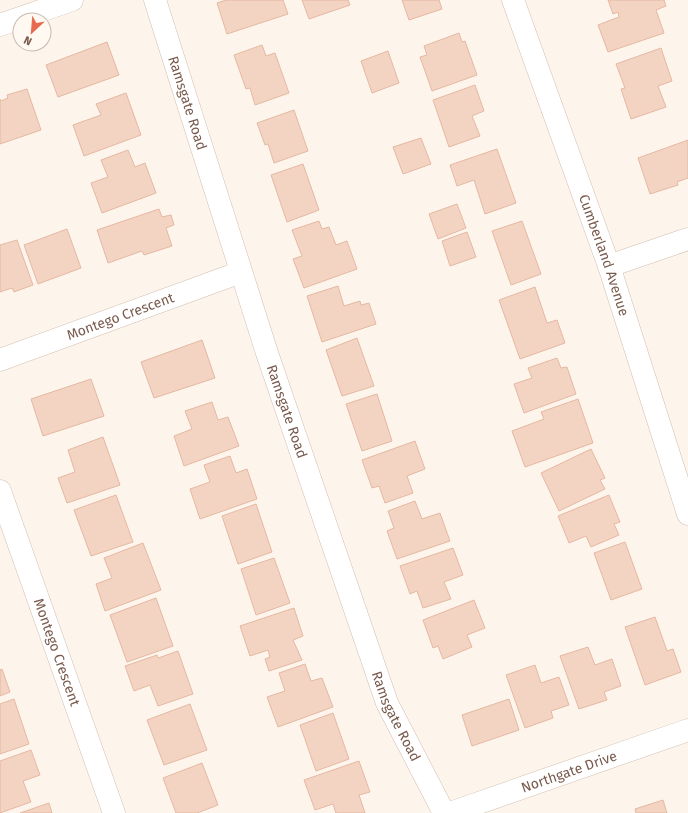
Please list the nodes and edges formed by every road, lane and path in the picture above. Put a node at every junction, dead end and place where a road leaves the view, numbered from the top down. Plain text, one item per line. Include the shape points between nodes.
1 (72, 0) edge
2 (155, 0) edge
3 (513, 0) edge
4 (0, 25) edge
5 (688, 239) edge
6 (609, 266) junction
7 (241, 272) junction
8 (0, 360) edge
9 (0, 491) edge
10 (688, 514) edge
11 (688, 730) edge
12 (114, 813) edge
13 (444, 813) edge
14 (450, 813) edge

1 - 4 street
2 - 7 street, Ramsgate Road
3 - 6 street, Cumberland Avenue
5 - 6 street
6 - 10 street, Cumberland Avenue
7 - 8 street, Montego Crescent
7 - 13 street, Ramsgate Road via 387,703
9 - 12 street, Montego Crescent
11 - 14 street, Northgate Drive

